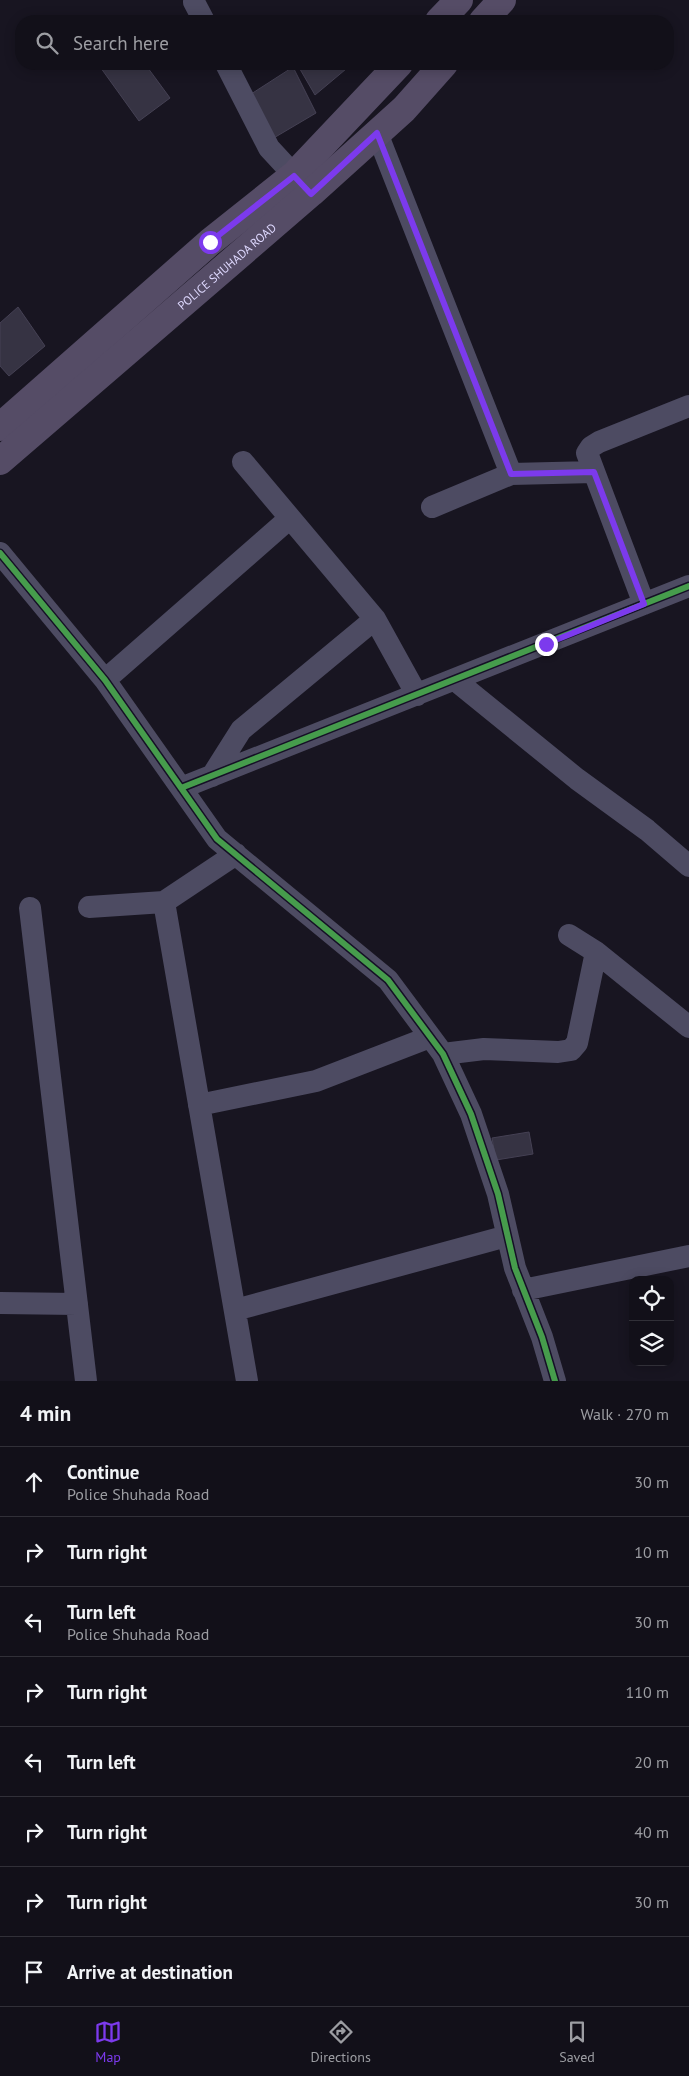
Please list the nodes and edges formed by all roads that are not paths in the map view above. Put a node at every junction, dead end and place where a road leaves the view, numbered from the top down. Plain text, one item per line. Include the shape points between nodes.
1 (459, 0) edge
2 (502, 0) edge
3 (445, 15) edge
4 (488, 15) edge
5 (229, 70) edge
6 (394, 70) edge
7 (439, 70) edge
8 (377, 133) junction
9 (303, 185) junction
10 (689, 406) edge
11 (0, 427) edge
12 (0, 461) edge
13 (243, 462) dead end
14 (594, 472) junction
15 (511, 474) junction
16 (432, 507) dead end
17 (290, 518) junction
18 (0, 553) edge
19 (689, 586) edge
20 (644, 604) junction
21 (375, 619) junction
22 (105, 680) junction
23 (455, 680) junction
24 (417, 695) junction
25 (212, 776) junction
26 (181, 788) junction
27 (236, 854) junction
28 (689, 866) edge
29 (164, 902) junction
30 (89, 907) dead end
31 (30, 908) dead end
32 (568, 935) dead end
33 (596, 952) junction
34 (689, 1027) edge
35 (436, 1046) junction
36 (199, 1105) junction
37 (507, 1236) junction
38 (689, 1256) edge
39 (523, 1290) junction
40 (0, 1303) edge
41 (77, 1304) junction
42 (235, 1310) junction
43 (86, 1381) edge
44 (247, 1381) edge
45 (555, 1381) edge

1 - 3 main road
2 - 4 main road
5 - 9 street via 269,148
6 - 9 main road, POLICE SHUHADA ROAD
7 - 8 main road, POLICE SHUHADA ROAD via 404,109
8 - 9 main road, POLICE SHUHADA ROAD
8 - 15 street
9 - 11 main road, POLICE SHUHADA ROAD via 210,242
9 - 12 main road, POLICE SHUHADA ROAD
10 - 14 street via 591,447 587,452
13 - 17 street
14 - 15 street
14 - 20 street
15 - 16 street
17 - 21 street
17 - 22 street
18 - 22 street
19 - 20 street
20 - 23 street
21 - 24 street
21 - 25 street via 241,730
22 - 26 street
23 - 24 street
23 - 28 street
24 - 25 street
25 - 26 street
26 - 27 street via 217,839
27 - 29 street
27 - 35 street via 388,980
29 - 30 street
29 - 36 street
31 - 41 street
32 - 33 street
33 - 34 street
33 - 35 street via 577,1043 571,1050
35 - 36 street via 316,1080
35 - 37 street via 470,1114 498,1194
36 - 42 street
37 - 39 street
37 - 42 street
38 - 39 street
39 - 45 street
40 - 41 street
41 - 43 street
42 - 44 street

